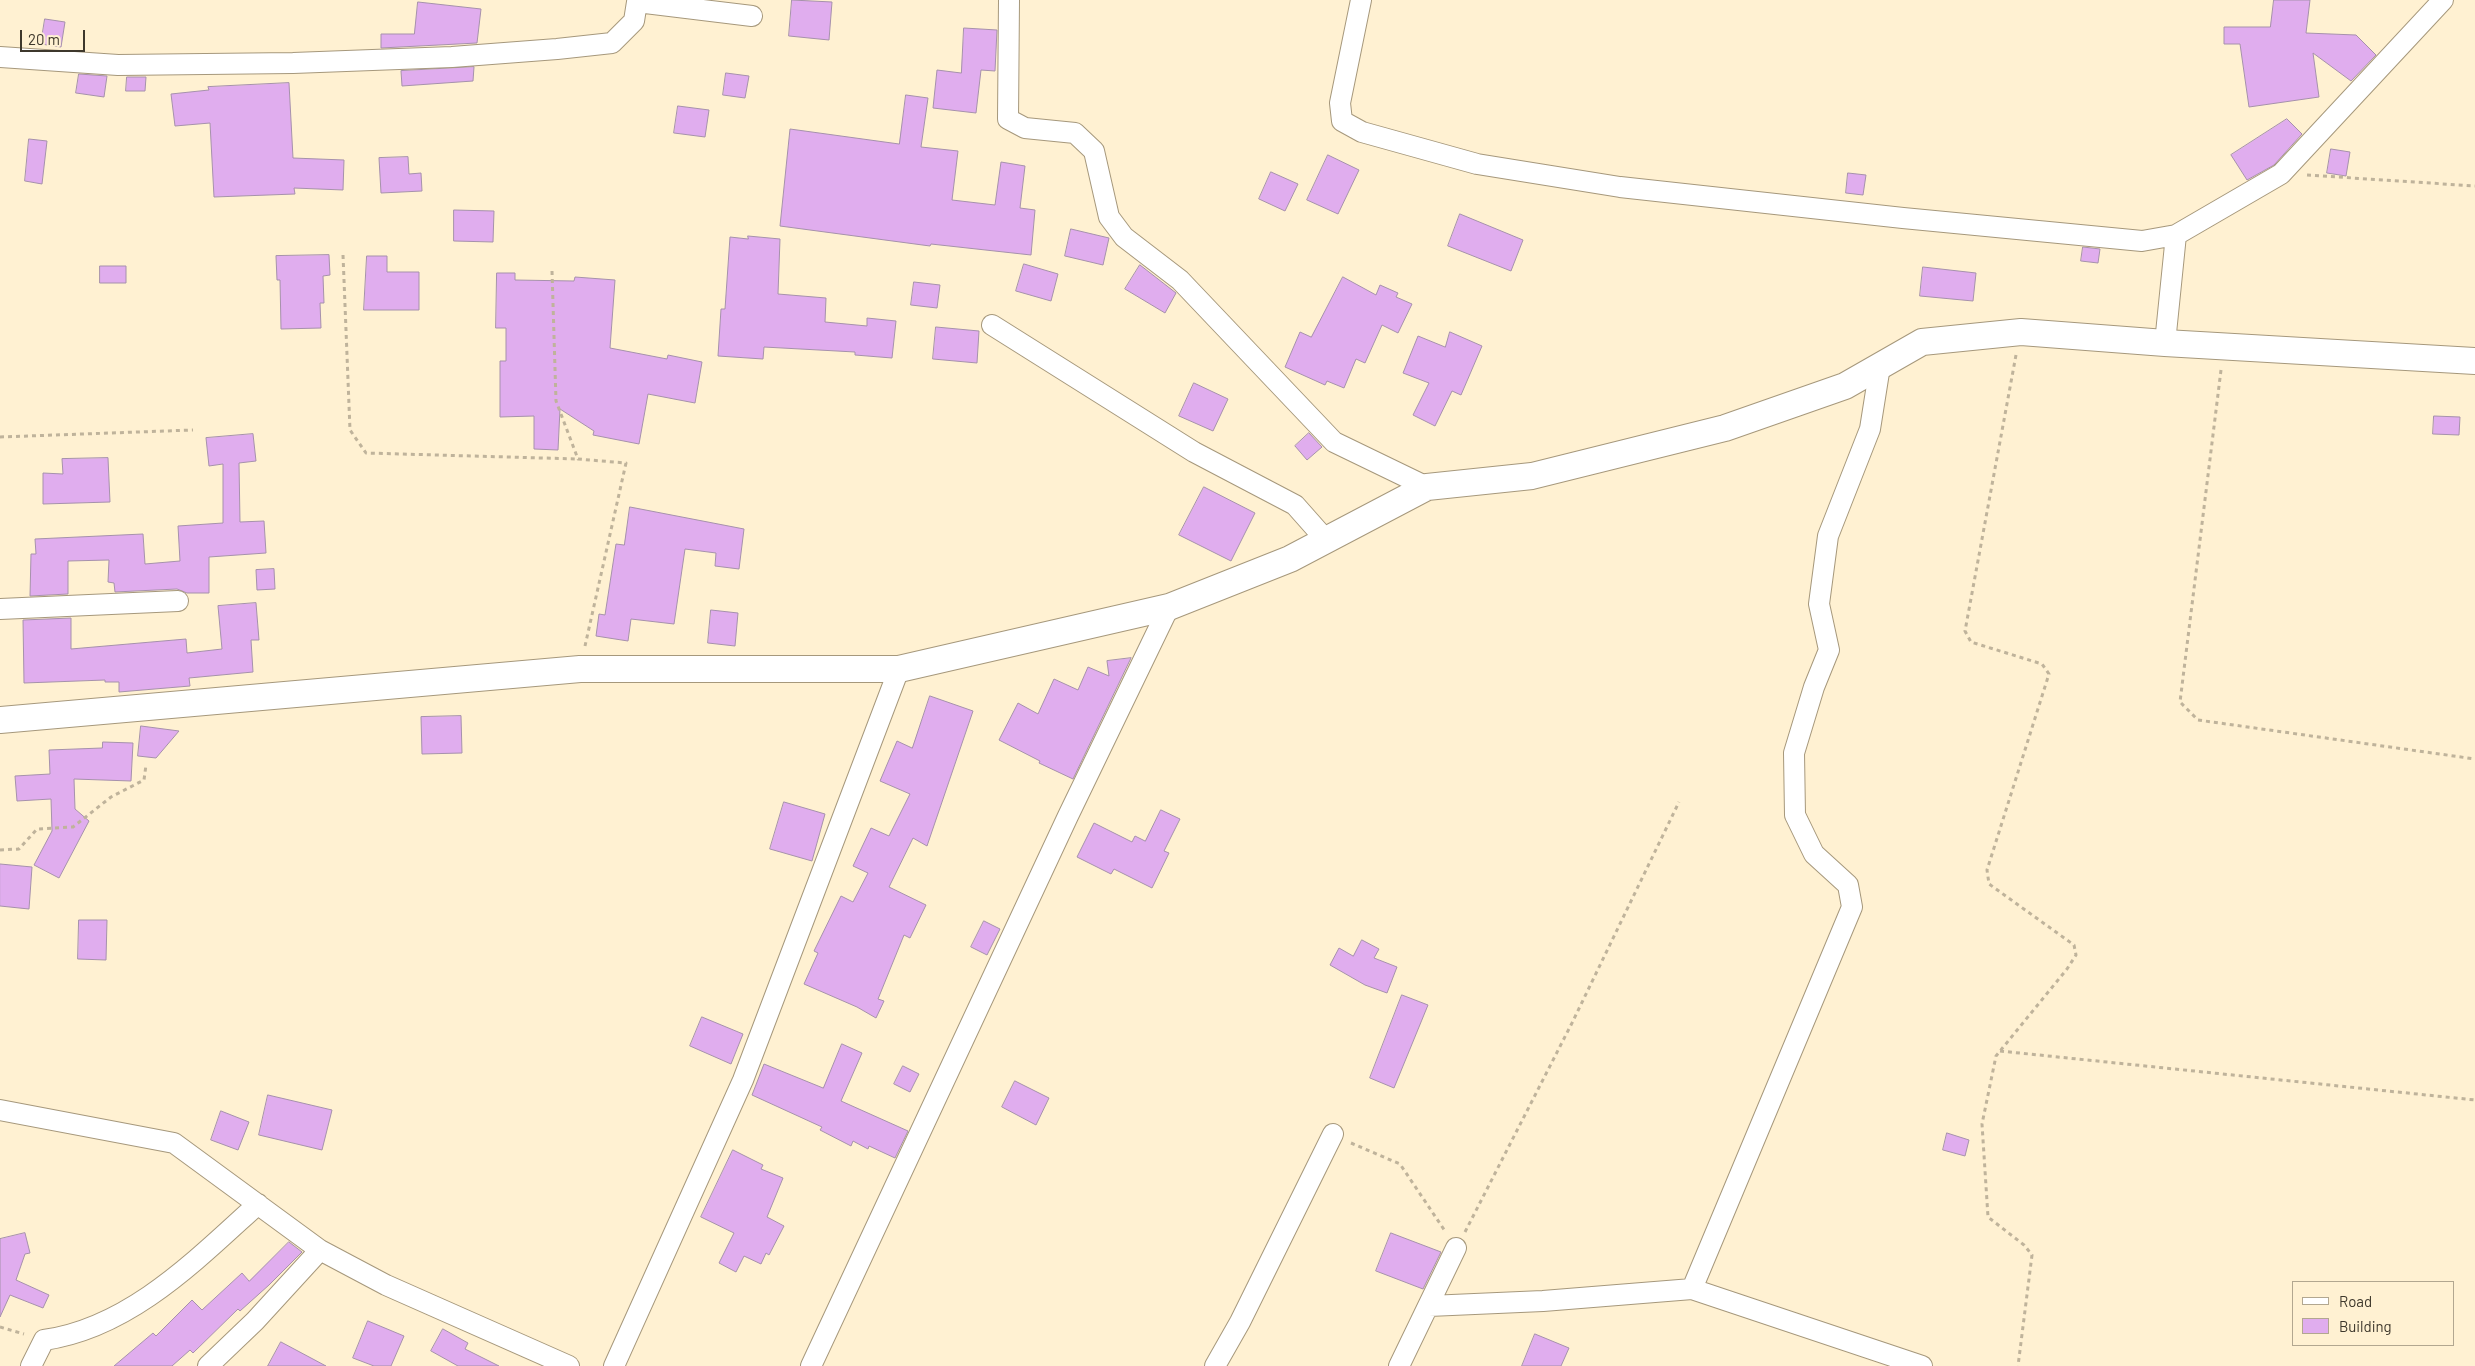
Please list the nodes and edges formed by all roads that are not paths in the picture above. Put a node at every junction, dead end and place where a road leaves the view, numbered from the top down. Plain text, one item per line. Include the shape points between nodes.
1 (1009, 0) edge
2 (1361, 0) edge
3 (2443, 0) edge
4 (644, 1) edge
5 (752, 16) dead end
6 (0, 57) edge
7 (2176, 235) junction
8 (992, 325) dead end
9 (2165, 343) junction
10 (2475, 361) edge
11 (1880, 366) junction
12 (1426, 487) junction
13 (1326, 540) junction
14 (178, 601) dead end
15 (1168, 607) junction
16 (0, 609) edge
17 (898, 669) junction
18 (0, 720) edge
19 (0, 1110) edge
20 (1333, 1134) road end
21 (258, 1204) junction
22 (1456, 1248) road end
23 (320, 1250) junction
24 (1692, 1289) junction
25 (1429, 1306) junction
26 (31, 1366) edge
27 (208, 1366) edge
28 (569, 1366) edge
29 (614, 1366) edge
30 (811, 1366) edge
31 (1215, 1366) edge
32 (1399, 1366) edge
33 (1922, 1366) edge

1 - 12 street via 1008,119 1025,128 1075,133 1094,151 1109,216 1124,237 1180,280 1334,442
2 - 7 street via 1340,103 1342,121 1362,132 1477,164 1620,187 2142,241
3 - 7 street via 2281,174
4 - 5 street
4 - 6 street via 637,2 634,22 612,43 557,48 452,57 293,63 118,65
7 - 9 street
8 - 13 street via 1194,452 1295,504
9 - 10 street
9 - 11 street via 2020,332 1922,342
11 - 12 street via 1845,386 1725,428 1532,476
11 - 24 street via 1870,429 1828,536 1819,604 1829,650 1794,753 1794,815 1814,854 1848,885 1852,907
12 - 13 street
13 - 15 street via 1290,559
14 - 16 street
15 - 17 street
15 - 30 street
17 - 18 street via 580,669
17 - 29 street via 743,1080
19 - 21 street via 174,1143
20 - 31 street
21 - 23 street
21 - 26 street via 168,1283 136,1304 66,1337 44,1340
22 - 25 street
23 - 27 street via 255,1321
23 - 28 street via 386,1284
24 - 25 street
24 - 33 street
25 - 32 street

